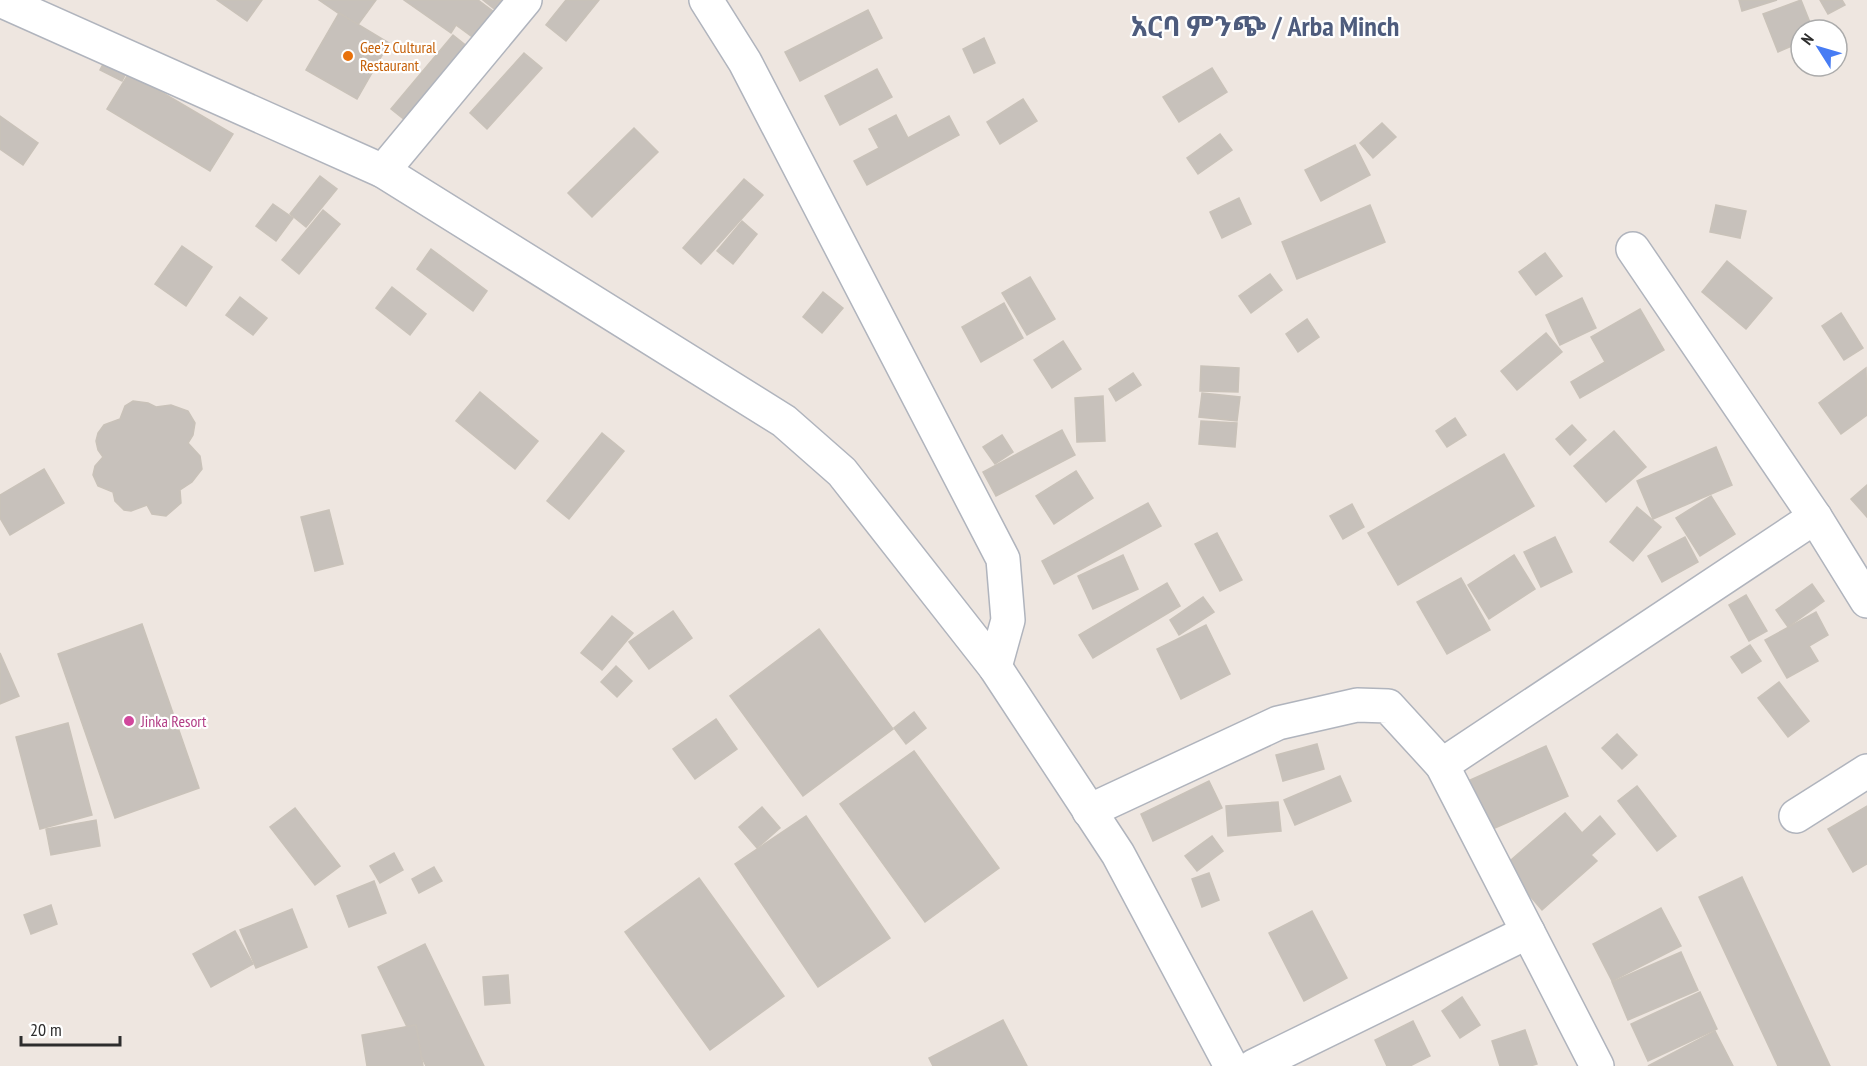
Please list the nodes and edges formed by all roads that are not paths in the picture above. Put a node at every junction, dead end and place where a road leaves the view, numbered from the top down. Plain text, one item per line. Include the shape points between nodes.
1 (525, 0) edge
2 (706, 0) edge
3 (4, 1) edge
4 (383, 171) junction
5 (1633, 249) dead end
6 (1815, 517) junction
7 (1867, 601) edge
8 (995, 667) junction
9 (1442, 765) junction
10 (1867, 771) edge
11 (1089, 811) junction
12 (1796, 816) dead end
13 (1528, 933) junction
14 (1231, 1066) edge
15 (1254, 1066) edge
16 (1597, 1066) edge

1 - 4 street
2 - 8 street via 746,62 1003,559 1008,620
3 - 4 street
4 - 8 street via 784,421 842,472
5 - 6 street
6 - 7 street
6 - 9 street
8 - 11 street
9 - 11 street via 1388,706 1357,705 1278,723
9 - 13 street
10 - 12 street
11 - 14 street via 1118,854
13 - 15 street
13 - 16 street

